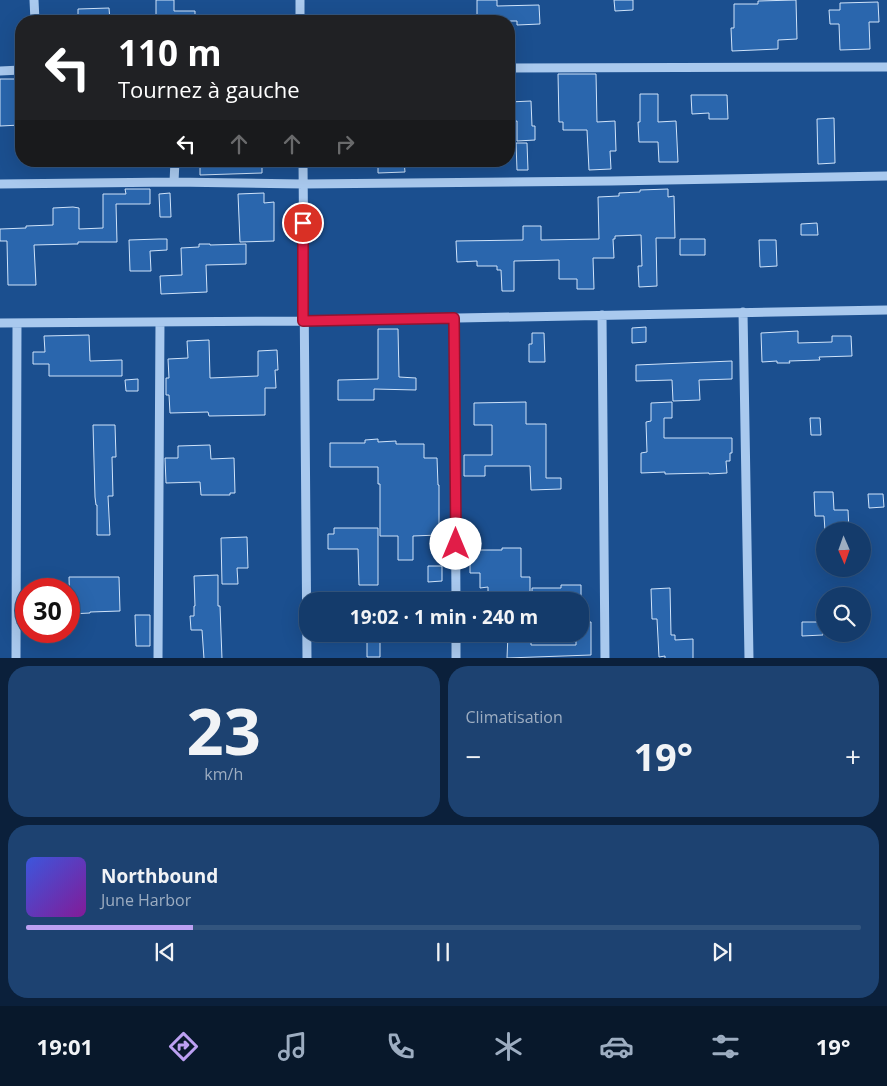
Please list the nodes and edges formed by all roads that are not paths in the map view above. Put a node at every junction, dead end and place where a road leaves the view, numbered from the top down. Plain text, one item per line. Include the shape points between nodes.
1 (34, 0) edge
2 (300, 0) edge
3 (35, 15) edge
4 (300, 15) edge
5 (887, 67) edge
6 (515, 68) edge
7 (15, 70) edge
8 (0, 71) edge
9 (174, 167) edge
10 (303, 167) edge
11 (887, 176) edge
12 (174, 182) junction
13 (0, 184) edge
14 (303, 184) junction
15 (887, 310) edge
16 (743, 312) junction
17 (602, 315) junction
18 (454, 318) junction
19 (303, 321) junction
20 (160, 322) junction
21 (0, 323) edge
22 (16, 323) junction
23 (456, 592) edge
24 (456, 642) edge
25 (16, 658) edge
26 (158, 658) edge
27 (307, 658) edge
28 (456, 658) edge
29 (605, 658) edge
30 (749, 658) edge

1 - 3 street
2 - 4 street
5 - 6 street
7 - 8 street
9 - 12 street
10 - 14 street
11 - 14 street
12 - 13 street
12 - 14 street
14 - 19 street
15 - 16 street
16 - 17 street
16 - 30 street
17 - 18 street
17 - 29 street
18 - 19 street
18 - 23 street
19 - 20 street
19 - 27 street
20 - 22 street
20 - 26 street
21 - 22 street
22 - 25 street
24 - 28 street

